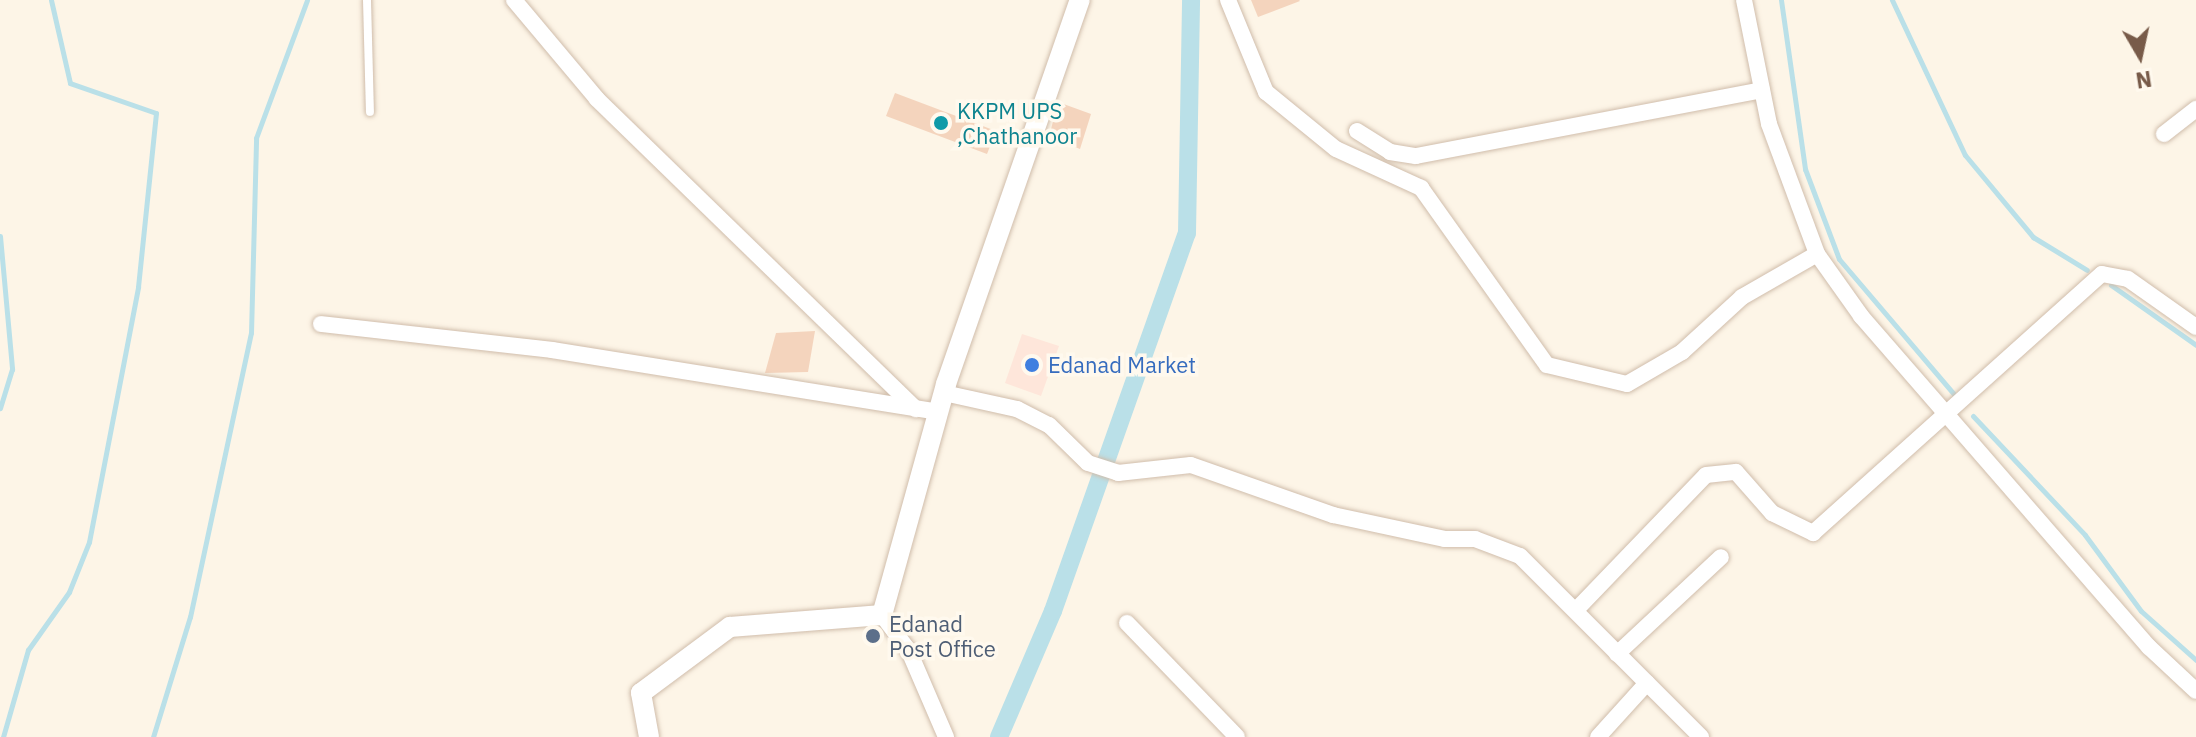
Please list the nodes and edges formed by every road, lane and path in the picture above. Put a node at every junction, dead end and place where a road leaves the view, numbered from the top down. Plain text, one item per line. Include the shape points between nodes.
1 (367, 0) edge
2 (514, 0) edge
3 (1080, 0) edge
4 (1228, 0) edge
5 (1744, 0) edge
6 (1762, 90) junction
7 (2196, 109) edge
8 (370, 112) dead end
9 (1357, 131) dead end
10 (2164, 134) dead end
11 (1817, 254) junction
12 (321, 324) dead end
13 (2196, 327) edge
14 (941, 402) junction
15 (916, 409) junction
16 (1951, 417) junction
17 (1721, 557) dead end
18 (1576, 610) junction
19 (882, 615) junction
20 (1127, 623) dead end
21 (1617, 654) junction
22 (1647, 683) junction
23 (2196, 691) edge
24 (649, 737) edge
25 (946, 737) edge
26 (1237, 737) edge
27 (1598, 737) edge
28 (1701, 737) edge

1 - 8 lane
2 - 15 street via 597,99
3 - 14 street
4 - 11 street via 1266,92 1336,149 1421,188 1547,365 1627,384 1682,352 1742,297
5 - 6 street
6 - 9 street via 1416,156 1390,152
6 - 11 street
7 - 10 street
11 - 16 street
12 - 15 street via 552,350
13 - 16 street via 2128,279 2102,274
14 - 15 street
14 - 18 street via 1017,409 1049,425 1096,467 1118,473 1191,465 1333,515 1475,539 1520,556
14 - 19 street
16 - 18 street via 1813,533 1772,513 1736,472 1706,475
16 - 23 street via 2149,647
17 - 21 street
18 - 21 street
19 - 24 street via 730,627 641,693
19 - 25 street via 909,651
20 - 26 street
21 - 22 street
22 - 27 street
22 - 28 street

